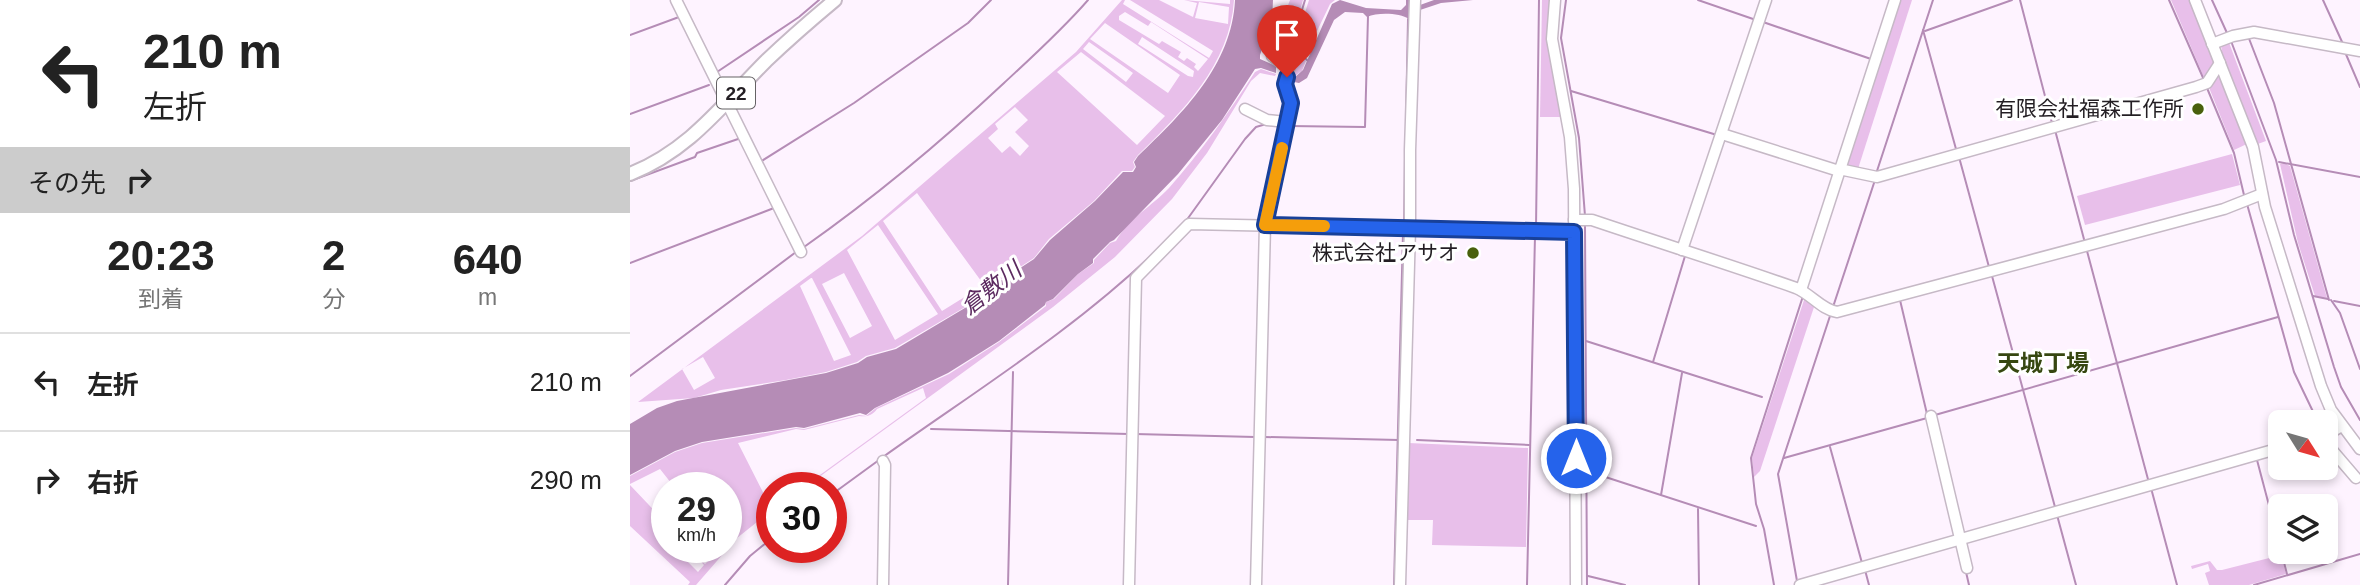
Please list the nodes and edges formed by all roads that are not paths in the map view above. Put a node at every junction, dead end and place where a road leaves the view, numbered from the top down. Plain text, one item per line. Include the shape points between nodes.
1 (676, 0) edge
2 (835, 0) edge
3 (1555, 0) edge
4 (1766, 0) edge
5 (1895, 0) edge
6 (2194, 0) edge
7 (1417, 3) edge
8 (1273, 42) dead end
9 (2212, 44) junction
10 (2360, 51) edge
11 (2220, 63) junction
12 (727, 103) junction
13 (1245, 109) dead end
14 (1286, 125) junction
15 (1722, 135) junction
16 (1841, 170) junction
17 (630, 174) edge
18 (2262, 194) junction
19 (1581, 219) junction
20 (1265, 225) junction
21 (1405, 228) junction
22 (1574, 232) junction
23 (1685, 249) junction
24 (800, 250) dead end
25 (1803, 289) junction
26 (1931, 416) dead end
27 (2342, 426) junction
28 (2338, 428) edge
29 (2360, 449) edge
30 (2268, 452) edge
31 (2338, 457) edge
32 (883, 461) dead end
33 (2356, 478) dead end
34 (1960, 539) junction
35 (1967, 568) dead end
36 (883, 585) edge
37 (1129, 585) edge
38 (1256, 585) edge
39 (1400, 585) edge
40 (1576, 585) edge
41 (1800, 585) edge

1 - 12 street
2 - 12 main road, 22
3 - 19 street via 1552,39
4 - 15 street
5 - 16 street
6 - 9 street
7 - 21 street
8 - 14 street via 1272,56 1288,67 1285,84 1291,103
9 - 10 street via 2248,32
9 - 11 street
11 - 16 street via 2205,83 1875,178
11 - 18 street via 2253,147
12 - 17 main road, 22 via 687,142
12 - 24 street
13 - 14 street
14 - 20 street
15 - 16 street
15 - 23 street
16 - 25 street
18 - 25 street via 2085,246 1832,311
18 - 27 street via 2315,369
19 - 22 street
19 - 23 street
20 - 21 street
20 - 37 street via 1189,224 1136,278
20 - 38 street
21 - 22 street
21 - 39 street
22 - 40 street
23 - 25 street
26 - 34 street
27 - 28 street
27 - 29 street
30 - 34 street
31 - 33 street
32 - 36 street
34 - 35 street
34 - 41 street

